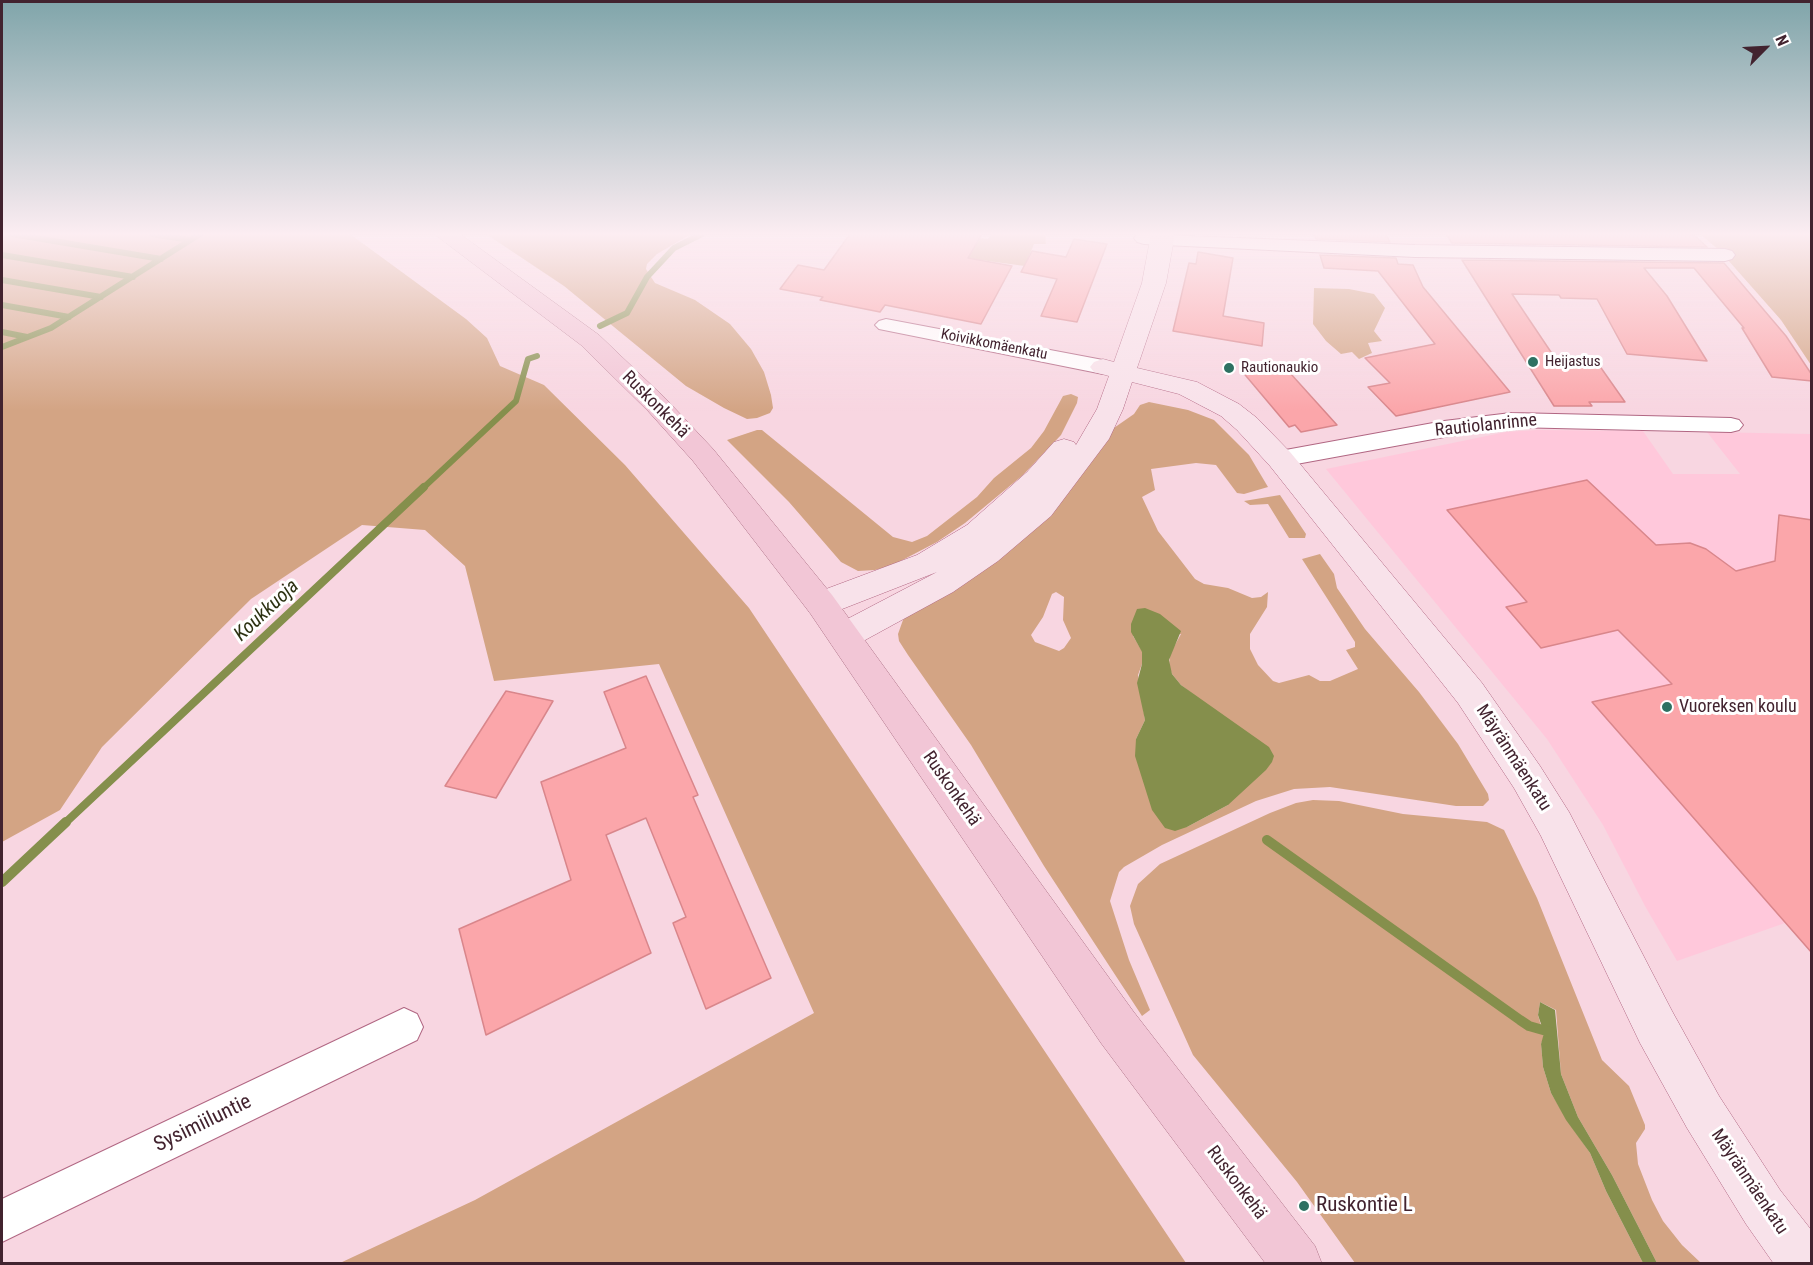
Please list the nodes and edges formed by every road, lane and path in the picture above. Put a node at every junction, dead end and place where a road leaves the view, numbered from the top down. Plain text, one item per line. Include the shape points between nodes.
1 (529, 293) edge
2 (1149, 293) edge
3 (886, 325) dead end
4 (1114, 369) junction
5 (1731, 425) dead end
6 (1280, 459) junction
7 (833, 620) junction
8 (404, 1027) dead end
9 (2, 1221) edge
10 (1297, 1263) edge
11 (1805, 1263) edge

1 - 7 main road, Ruskonkehä via 583,335 657,405 762,527
2 - 4 main road
3 - 4 street, Koivikkomäenkatu
4 - 6 main road, Mäyränmäenkatu via 1162,380 1210,398 1247,424
4 - 7 main road via 1096,386 1065,447 1037,479 986,525
4 - 7 main road via 1110,409 1095,439 1041,509 942,584
5 - 6 street, Rautiolanrinne via 1511,420
6 - 11 main road, Mäyränmäenkatu via 1470,693 1527,777 1703,1112 1763,1207
7 - 10 main road, Ruskonkehä via 1117,1027
8 - 9 street, Sysimiiluntie

